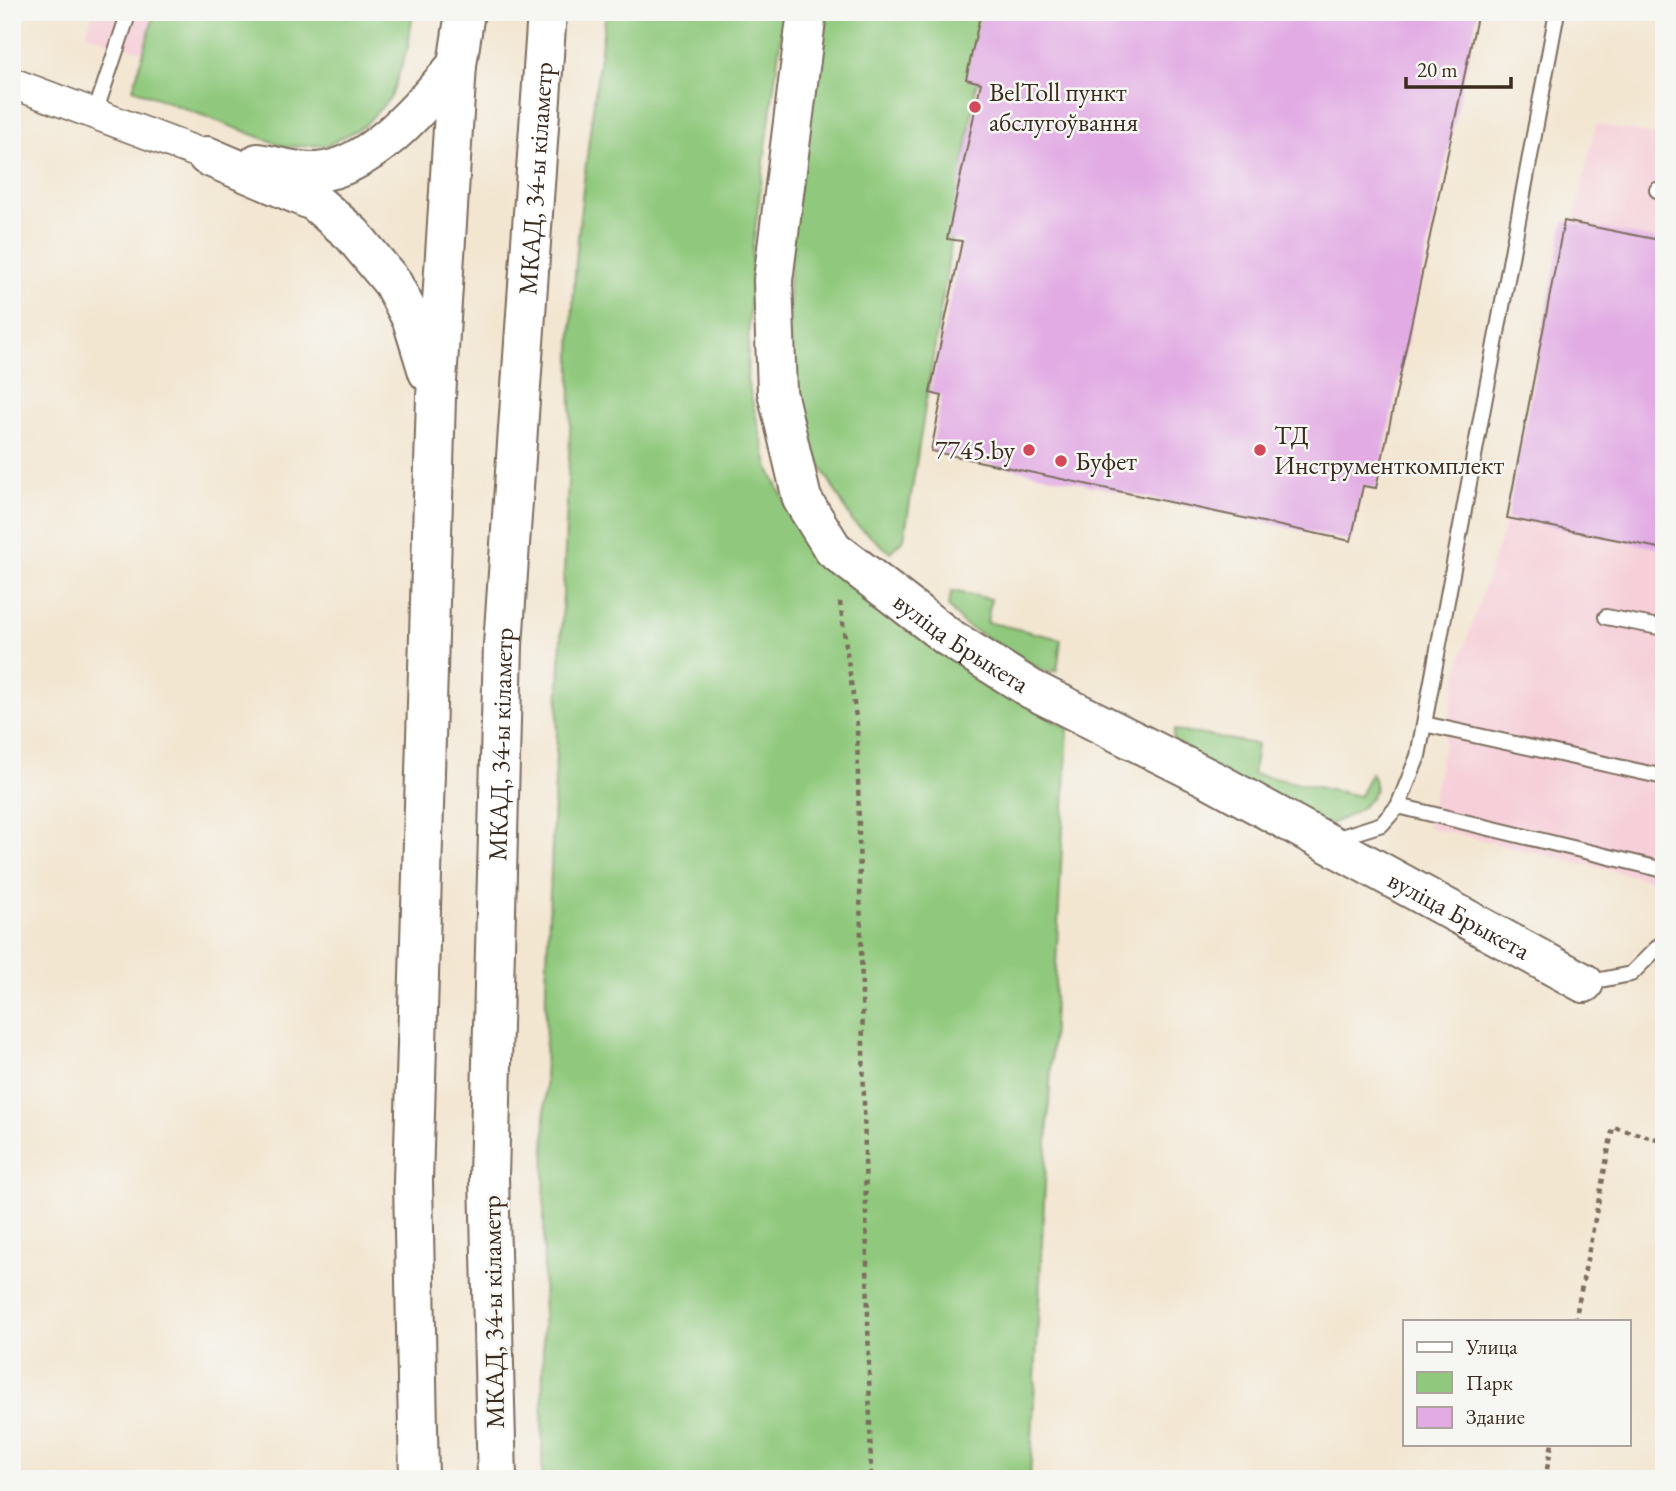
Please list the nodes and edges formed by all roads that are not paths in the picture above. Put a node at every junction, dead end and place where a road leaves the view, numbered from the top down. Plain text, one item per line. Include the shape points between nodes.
1 (129, 12) edge
2 (465, 12) edge
3 (547, 12) edge
4 (807, 12) edge
5 (1558, 12) edge
6 (457, 65) junction
7 (12, 83) edge
8 (95, 113) junction
9 (206, 156) junction
10 (436, 397) junction
11 (1606, 617) dead end
12 (1664, 628) edge
13 (1424, 724) junction
14 (1664, 776) edge
15 (1398, 806) junction
16 (1324, 843) junction
17 (1664, 870) edge
18 (1664, 942) edge
19 (1584, 983) joint
20 (419, 1479) edge
21 (496, 1479) edge

1 - 8 lane
2 - 6 main road
3 - 21 main road, МКАД, 34-ы кіламетр via 503,645 489,1177
4 - 16 main road, вуліца Брыкета via 773,280 777,378 802,499 833,549 948,637 1031,689 1216,782
5 - 13 lane
6 - 9 main road via 425,103 360,159 318,172
6 - 10 main road
7 - 8 street
8 - 9 street
9 - 10 main road via 315,202 352,234 392,282 412,320
10 - 20 main road via 413,1181
11 - 12 lane
13 - 14 lane
13 - 15 lane via 1418,755
15 - 16 lane via 1382,824
15 - 17 lane
16 - 19 main road, вуліца Брыкета
18 - 19 lane via 1631,974

